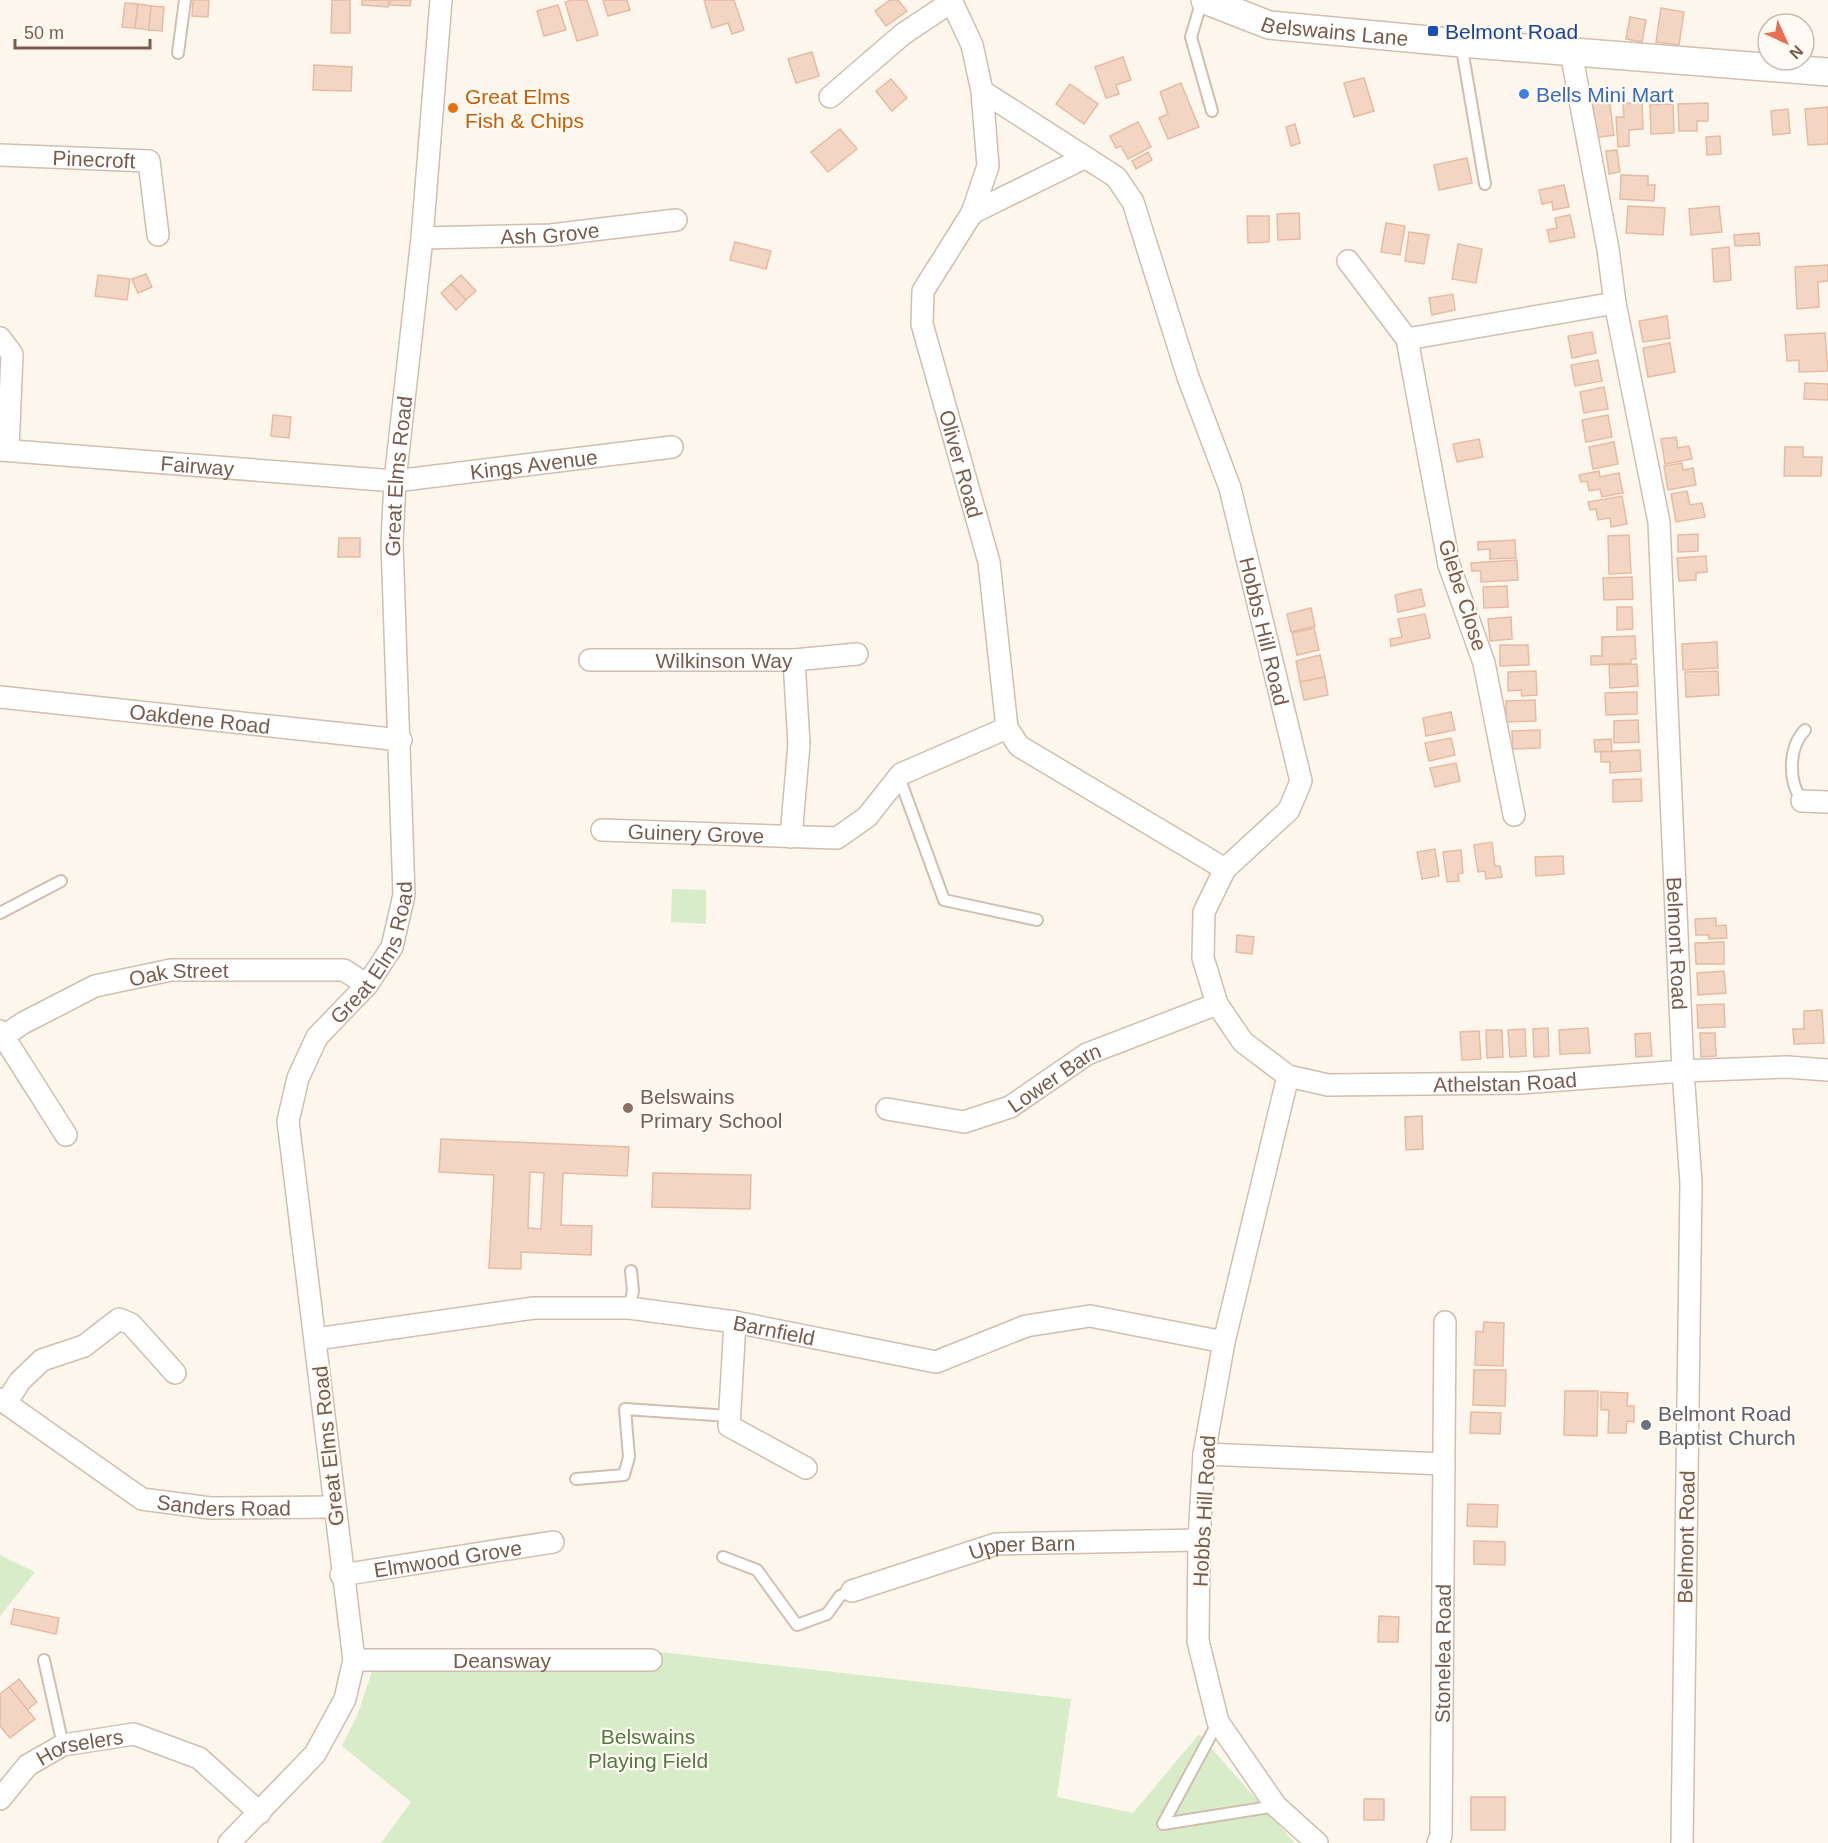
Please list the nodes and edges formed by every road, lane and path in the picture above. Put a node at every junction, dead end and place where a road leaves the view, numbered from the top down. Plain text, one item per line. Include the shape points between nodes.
1 (185, 0) edge
2 (441, 0) edge
3 (1204, 0) edge
4 (951, 1) edge
5 (1461, 43) junction
6 (1571, 52) junction
7 (178, 53) dead end
8 (1828, 72) edge
9 (982, 91) junction
10 (830, 97) dead end
11 (1212, 111) dead end
12 (0, 155) edge
13 (1084, 158) junction
14 (1485, 184) dead end
15 (972, 213) junction
16 (676, 220) dead end
17 (158, 235) dead end
18 (422, 238) junction
19 (1348, 261) dead end
20 (1615, 303) junction
21 (0, 338) edge
22 (1407, 339) junction
23 (672, 447) dead end
24 (4, 450) edge
25 (395, 481) junction
26 (857, 654) dead end
27 (590, 660) dead end
28 (794, 660) junction
29 (0, 698) edge
30 (1007, 728) junction
31 (1805, 730) dead end
32 (401, 740) junction
33 (899, 777) junction
34 (1802, 801) joint
35 (1828, 802) edge
36 (1514, 815) dead end
37 (602, 830) dead end
38 (791, 837) junction
39 (1225, 868) junction
40 (61, 881) dead end
41 (0, 912) edge
42 (1037, 920) dead end
43 (367, 985) junction
44 (1217, 1004) junction
45 (1, 1036) edge
46 (1828, 1070) edge
47 (1683, 1071) junction
48 (1288, 1076) junction
49 (1328, 1085) joint
50 (887, 1109) dead end
51 (66, 1135) dead end
52 (631, 1271) dead end
53 (629, 1308) junction
54 (735, 1322) junction
55 (1444, 1322) dead end
56 (316, 1339) junction
57 (1224, 1342) junction
58 (175, 1373) dead end
59 (3, 1401) edge
60 (729, 1416) junction
61 (1204, 1454) junction
62 (1444, 1464) junction
63 (806, 1468) dead end
64 (576, 1479) dead end
65 (335, 1507) junction
66 (1199, 1540) junction
67 (553, 1542) dead end
68 (723, 1557) dead end
69 (341, 1575) junction
70 (852, 1591) joint
71 (44, 1660) dead end
72 (354, 1660) junction
73 (651, 1660) dead end
74 (1218, 1722) junction
75 (63, 1745) junction
76 (0, 1798) edge
77 (1276, 1806) junction
78 (260, 1813) junction
79 (229, 1843) edge
80 (1317, 1843) edge
81 (1438, 1843) edge
82 (1682, 1843) edge

1 - 7 lane
2 - 18 street, Great Elms Road
3 - 5 street, Belswains Lane via 1269,25
3 - 11 lane via 1191,37
4 - 9 street, Oliver Road via 972,45
4 - 10 street
5 - 6 street, Belswains Lane
5 - 14 lane
6 - 8 street, Belswains Lane
6 - 20 street, Belmont Road
9 - 13 street
9 - 15 street, Oliver Road via 988,166
12 - 17 street, Pinecroft via 149,161
13 - 15 street
13 - 39 street, Hobbs Hill Road via 1116,177 1133,202 1188,377 1230,488 1301,780 1289,810
15 - 30 street, Oliver Road via 922,291 922,324 989,562
16 - 18 street, Ash Grove via 551,235
18 - 25 street, Great Elms Road
19 - 22 street, Glebe Close
20 - 22 street
20 - 47 street, Belmont Road via 1659,522
21 - 24 street via 12,354
22 - 36 street, Glebe Close via 1449,565 1484,663
23 - 25 street, Kings Avenue
24 - 25 street, Fairway
25 - 32 street, Great Elms Road via 392,543
26 - 28 street, Wilkinson Way
27 - 28 street, Wilkinson Way
28 - 38 street, Guinery Grove via 799,744
29 - 32 street, Oakdene Road
30 - 33 street
30 - 39 street via 1019,746
31 - 34 lane via 1794,746 1793,768 1794,786
32 - 43 street, Great Elms Road via 404,895 392,947
33 - 38 street, Guinery Grove via 867,818 837,838
33 - 42 lane via 944,900
34 - 35 street
37 - 38 street, Guinery Grove
39 - 44 street, Hobbs Hill Road via 1204,912 1203,958
40 - 41 lane
43 - 45 street, Oak Street via 344,970 171,970 95,986
43 - 56 street, Great Elms Road via 317,1037 298,1078 288,1121
44 - 48 street, Hobbs Hill Road via 1243,1042
44 - 50 street, Lower Barn via 1087,1054 1010,1107 964,1122
45 - 51 street
46 - 47 street, Athelstan Road via 1787,1067
47 - 49 street, Athelstan Road via 1521,1083
47 - 82 street, Belmont Road via 1691,1183
48 - 49 street, Hobbs Hill Road
48 - 57 street, Hobbs Hill Road
52 - 53 lane via 633,1292
53 - 54 street, Barnfield
53 - 56 street, Barnfield via 534,1308
54 - 57 street, Barnfield via 936,1362 1026,1326 1090,1316
54 - 60 street
55 - 62 street, Stonelea Road
56 - 65 street, Great Elms Road
57 - 61 street, Hobbs Hill Road
58 - 59 street via 130,1324 119,1319 84,1346 42,1360
59 - 65 street, Sanders Road via 142,1499 210,1508
60 - 63 street via 729,1426
60 - 64 lane via 625,1409 629,1457 624,1475
61 - 62 street
61 - 66 street, Hobbs Hill Road
62 - 81 street, Stonelea Road via 1442,1836
65 - 69 street, Great Elms Road
66 - 70 street, Upper Barn via 996,1544
66 - 74 street, Hobbs Hill Road via 1198,1641
67 - 69 street, Elmwood Grove
68 - 70 lane via 757,1570 797,1624 827,1614 840,1596
69 - 72 street, Great Elms Road
71 - 75 lane
72 - 73 street, Deansway
72 - 78 street, Great Elms Road via 345,1699 315,1754
74 - 77 street, Hobbs Hill Road
74 - 77 lane via 1163,1824
75 - 76 street, Horselers via 28,1764
75 - 78 street, Horselers via 134,1734 199,1758
77 - 80 street, Hobbs Hill Road
78 - 79 street, Great Elms Road

